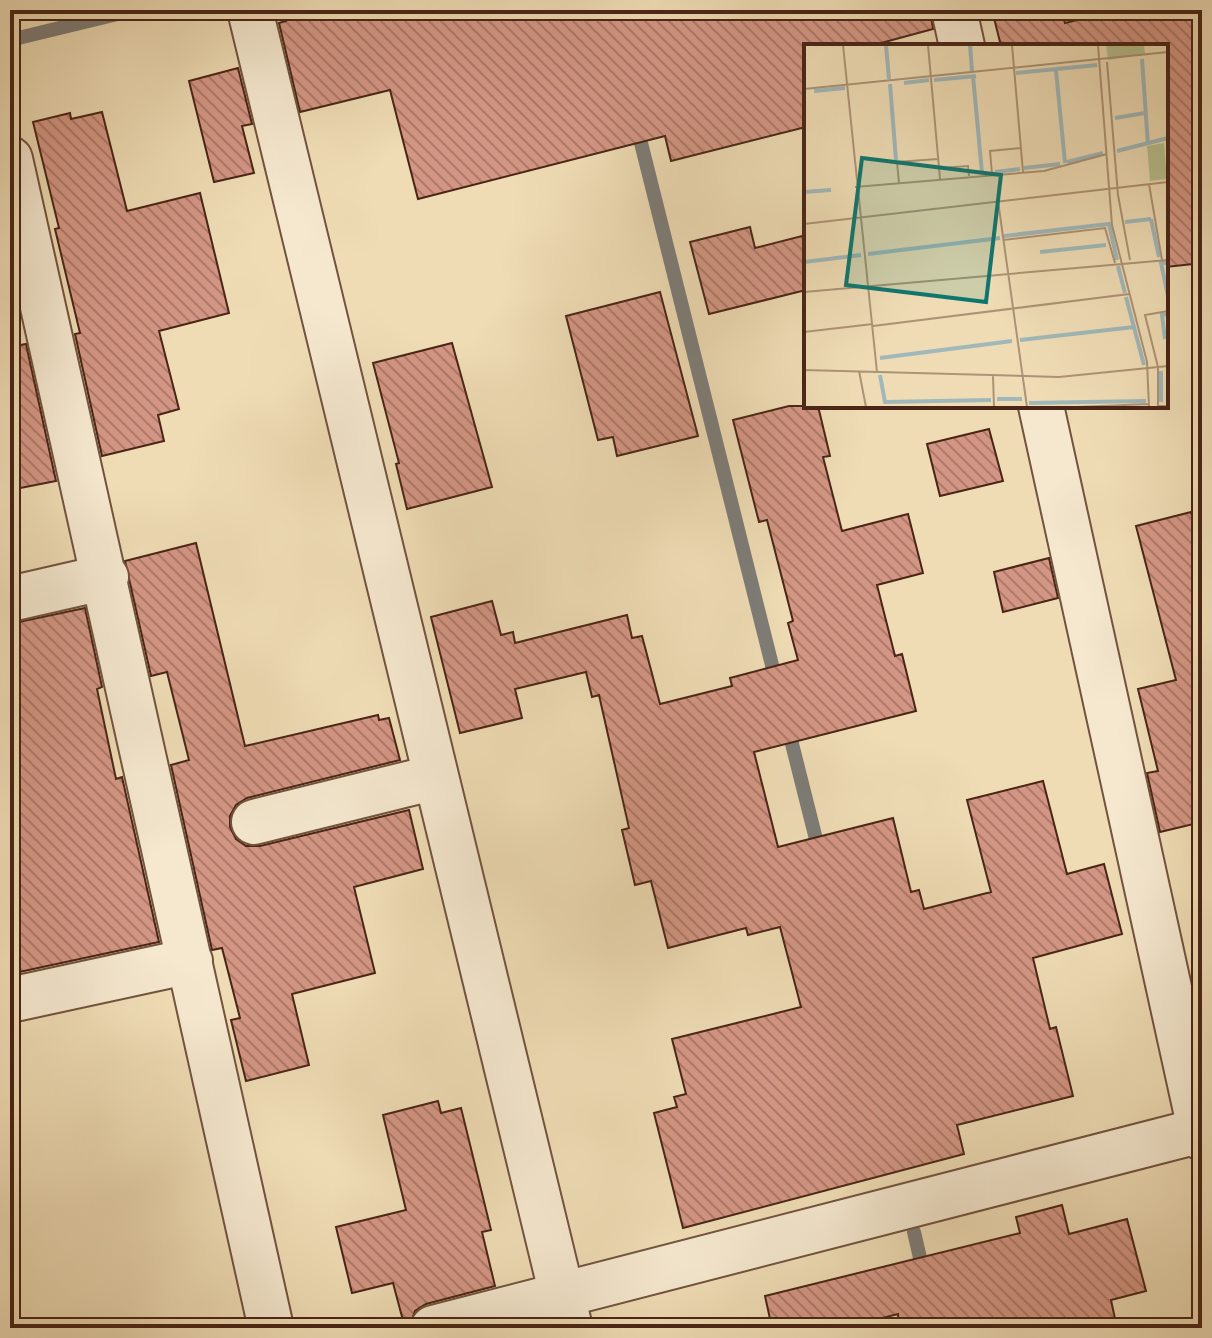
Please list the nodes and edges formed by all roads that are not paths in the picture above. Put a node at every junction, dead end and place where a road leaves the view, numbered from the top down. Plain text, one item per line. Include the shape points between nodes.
1 (250, 10) edge
2 (954, 10) edge
3 (962, 44) edge
4 (10, 159) edge
5 (27, 310) edge
6 (1041, 408) edge
7 (106, 577) junction
8 (10, 599) edge
9 (436, 777) junction
10 (254, 822) dead end
11 (190, 961) junction
12 (10, 1000) edge
13 (1201, 1133) edge
14 (566, 1311) edge
15 (271, 1328) edge
16 (433, 1328) edge

1 - 9 street
2 - 3 street
4 - 5 street
5 - 7 street
6 - 13 street
7 - 8 street
7 - 11 street
9 - 10 street
9 - 14 street
11 - 12 street
11 - 15 street
13 - 14 street
14 - 16 street

